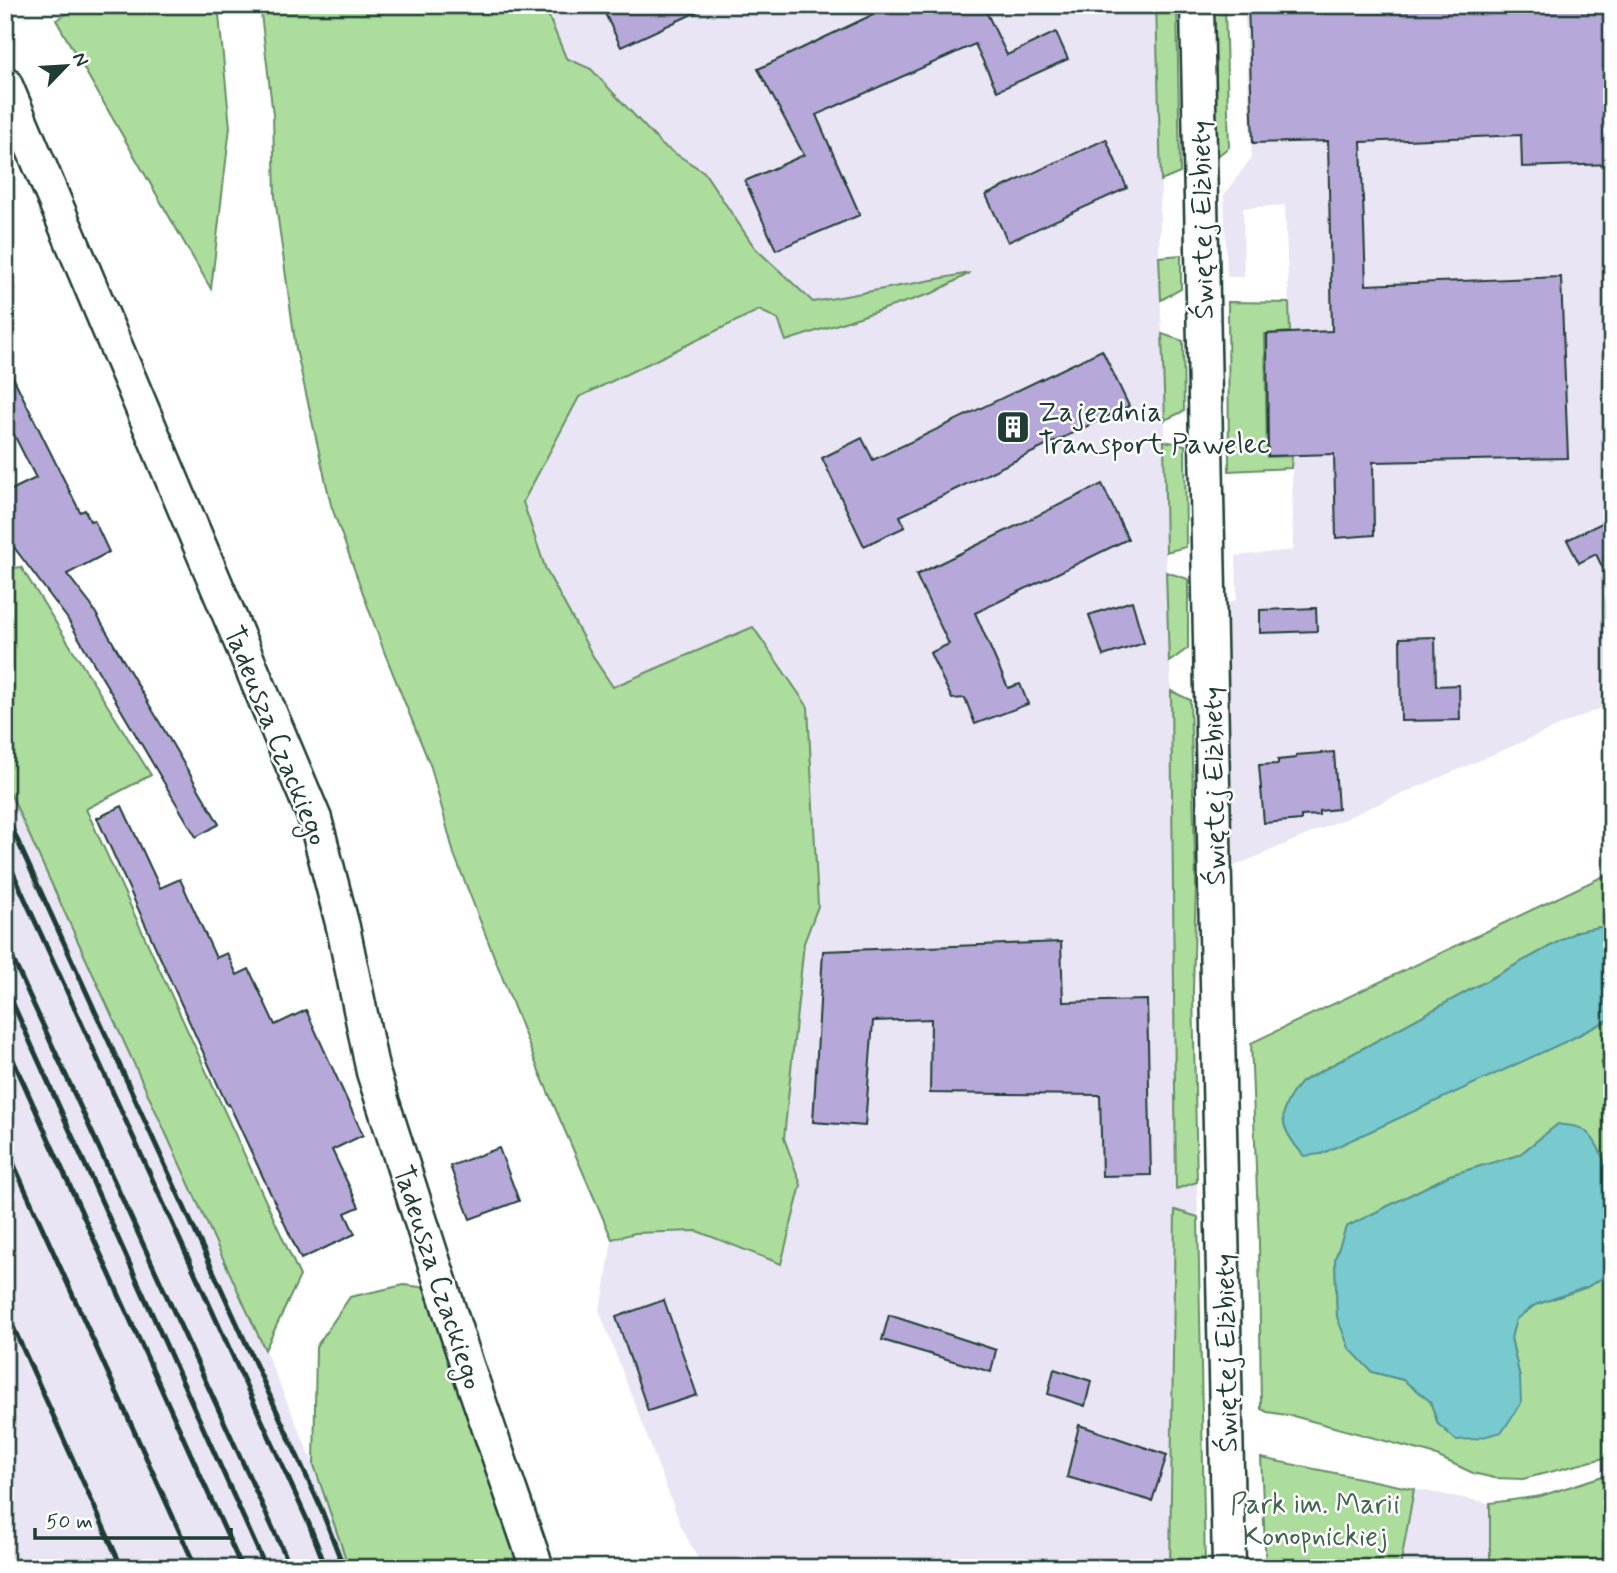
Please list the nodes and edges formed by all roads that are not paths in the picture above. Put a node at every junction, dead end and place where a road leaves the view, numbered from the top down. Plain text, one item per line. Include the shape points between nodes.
1 (1197, 5) edge
2 (5, 83) edge
3 (537, 1568) edge
4 (1229, 1568) edge

1 - 4 street, Świętej Elżbiety
2 - 3 street, Tadeusza Czackiego via 315,819 373,1072

